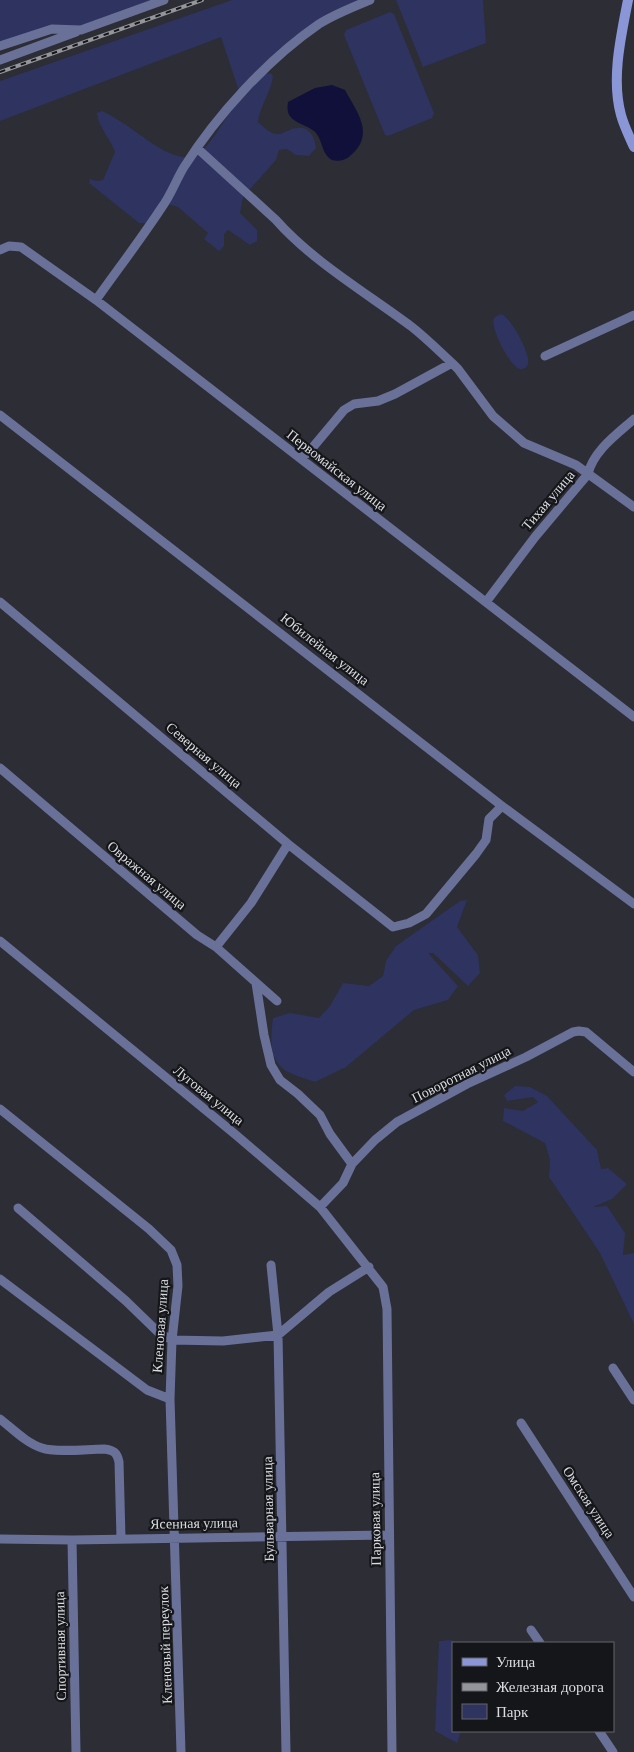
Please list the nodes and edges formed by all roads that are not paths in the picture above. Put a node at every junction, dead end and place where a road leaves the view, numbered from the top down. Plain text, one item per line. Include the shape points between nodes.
1 (164, 0) edge
2 (370, 0) edge
3 (628, 0) edge
4 (81, 30) junction
5 (0, 46) edge
6 (0, 60) edge
7 (634, 147) edge
8 (198, 148) junction
9 (0, 250) edge
10 (96, 300) junction
11 (634, 315) edge
12 (545, 356) dead end
13 (452, 363) junction
14 (0, 415) edge
15 (634, 419) edge
16 (300, 458) junction
17 (588, 474) junction
18 (634, 506) edge
19 (0, 602) edge
20 (486, 602) junction
21 (634, 717) edge
22 (0, 768) edge
23 (502, 806) junction
24 (288, 844) junction
25 (634, 904) edge
26 (0, 941) edge
27 (216, 947) junction
28 (256, 983) junction
29 (277, 1001) dead end
30 (634, 1072) edge
31 (0, 1109) edge
32 (352, 1164) junction
33 (320, 1207) junction
34 (18, 1208) dead end
35 (271, 1265) dead end
36 (369, 1268) junction
37 (0, 1279) edge
38 (383, 1287) joint
39 (278, 1335) junction
40 (172, 1340) junction
41 (613, 1368) dead end
42 (170, 1399) junction
43 (634, 1400) edge
44 (0, 1419) edge
45 (521, 1423) dead end
46 (388, 1535) junction
47 (175, 1537) junction
48 (283, 1537) junction
49 (0, 1538) edge
50 (121, 1538) junction
51 (72, 1540) junction
52 (634, 1597) edge
53 (531, 1630) dead end
54 (539, 1642) edge
55 (600, 1732) edge
56 (76, 1752) edge
57 (182, 1752) edge
58 (286, 1752) edge
59 (392, 1752) edge
60 (613, 1752) edge

1 - 4 street
2 - 8 street via 320,23 287,48 240,94
3 - 7 street via 617,92 620,114
4 - 5 street via 52,29
4 - 6 street
8 - 10 street via 163,206
8 - 13 street via 286,231 413,328
9 - 10 street, Первомайская улица via 9,246 22,247
10 - 16 street, Первомайская улица
11 - 12 street
13 - 16 street via 378,401 350,405
13 - 17 street via 493,416 510,432 524,443 576,465
14 - 23 street, Юбилейная улица
15 - 17 street, Тихая улица via 597,456
16 - 20 street, Первомайская улица
17 - 18 street
17 - 20 street, Тихая улица
19 - 24 street, Северная улица
20 - 21 street, Первомайская улица
22 - 27 street, Овражная улица via 197,935
23 - 24 street, Северная улица via 489,819 486,840 426,914 409,923 393,926
23 - 25 street, Юбилейная улица
24 - 27 street via 251,903
26 - 33 street, Луговая улица
27 - 28 street, Овражная улица
28 - 29 street, Овражная улица
28 - 32 street via 271,1065 280,1080 320,1116
30 - 32 street, Поворотная улица via 586,1032 573,1032 398,1122
31 - 40 street, Кленовая улица via 171,1250 177,1265 178,1286
32 - 33 street, Поворотная улица via 343,1183
33 - 36 street, Луговая улица
34 - 40 street via 159,1333
35 - 39 street, Бульварная улица
36 - 38 street, Луговая улица
36 - 39 street via 329,1292
37 - 42 street via 147,1390
38 - 46 street, Парковая улица via 387,1309
39 - 40 street via 223,1341
39 - 48 street, Бульварная улица
40 - 42 street, Кленовая улица
41 - 43 street
42 - 47 street, Кленовая улица
44 - 50 street via 41,1448 112,1450 117,1455
45 - 52 street, Омская улица
46 - 48 street, Ясенная улица
46 - 59 street, Парковая улица
47 - 48 street, Ясенная улица
47 - 50 street, Ясенная улица
47 - 57 street, Кленовый переулок
48 - 58 street, Бульварная улица
49 - 51 street, Ясенная улица
50 - 51 street, Ясенная улица
51 - 56 street, Спортивная улица
53 - 54 street
55 - 60 street

